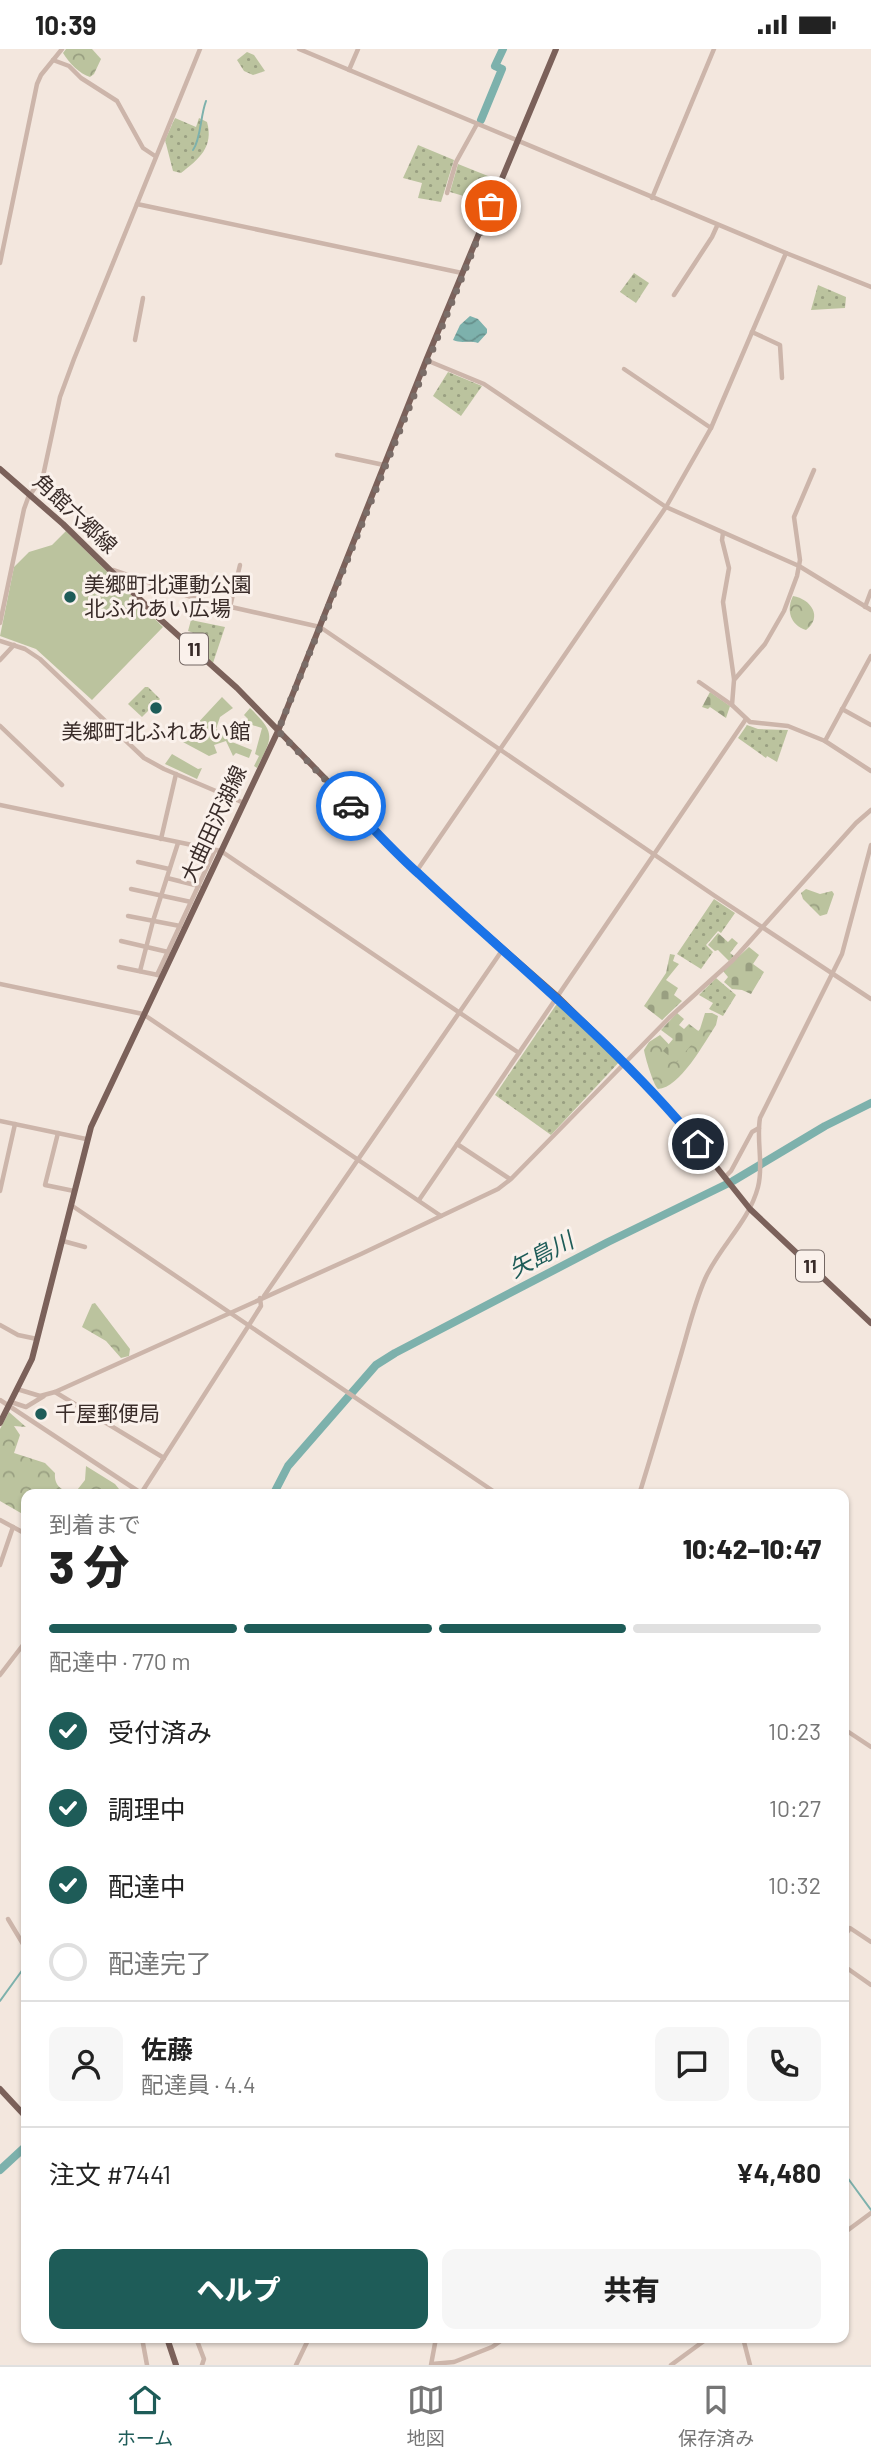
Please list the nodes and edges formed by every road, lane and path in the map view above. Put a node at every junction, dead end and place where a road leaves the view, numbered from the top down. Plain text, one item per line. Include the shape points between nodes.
1 (62, 49) edge
2 (200, 49) edge
3 (299, 49) edge
4 (358, 49) edge
5 (556, 49) edge
6 (714, 49) edge
7 (53, 60) junction
8 (349, 70) junction
9 (477, 124) junction
10 (518, 141) junction
11 (156, 156) junction
12 (447, 193) dead end
13 (652, 198) junction
14 (137, 204) junction
15 (717, 226) junction
16 (786, 253) junction
17 (0, 263) edge
18 (462, 273) junction
19 (871, 287) edge
20 (674, 295) dead end
21 (143, 298) dead end
22 (752, 333) junction
23 (135, 340) dead end
24 (426, 360) junction
25 (624, 369) dead end
26 (782, 378) dead end
27 (711, 428) junction
28 (337, 455) dead end
29 (384, 465) junction
30 (0, 469) edge
31 (814, 470) dead end
32 (30, 494) junction
33 (666, 506) junction
34 (723, 532) junction
35 (240, 565) dead end
36 (799, 566) junction
37 (108, 569) junction
38 (871, 591) edge
39 (230, 607) junction
40 (868, 608) edge
41 (0, 623) edge
42 (320, 627) junction
43 (0, 641) edge
44 (15, 645) junction
45 (871, 656) edge
46 (0, 660) edge
47 (734, 680) junction
48 (699, 682) dead end
49 (732, 705) junction
50 (842, 709) junction
51 (746, 719) junction
52 (871, 725) edge
53 (0, 726) edge
54 (278, 731) junction
55 (825, 741) junction
56 (499, 750) junction
57 (871, 771) edge
58 (176, 774) junction
59 (62, 785) dead end
60 (244, 803) junction
61 (0, 804) edge
62 (871, 810) edge
63 (161, 839) junction
64 (178, 842) junction
65 (871, 845) edge
66 (218, 850) junction
67 (654, 855) junction
68 (138, 862) dead end
69 (169, 869) junction
70 (416, 872) junction
71 (167, 878) junction
72 (199, 886) junction
73 (131, 889) dead end
74 (160, 896) junction
75 (191, 902) junction
76 (128, 916) dead end
77 (153, 921) junction
78 (180, 926) junction
79 (763, 927) junction
80 (121, 941) dead end
81 (146, 947) junction
82 (504, 949) junction
83 (168, 952) junction
84 (119, 967) dead end
85 (140, 971) junction
86 (160, 975) junction
87 (833, 975) junction
88 (0, 984) edge
89 (557, 996) junction
90 (871, 999) edge
91 (459, 1012) junction
92 (144, 1014) junction
93 (519, 1053) junction
94 (624, 1062) junction
95 (0, 1121) edge
96 (15, 1124) junction
97 (758, 1128) junction
98 (58, 1133) junction
99 (86, 1139) junction
100 (457, 1144) junction
101 (358, 1160) junction
102 (511, 1179) junction
103 (727, 1181) junction
104 (0, 1191) edge
105 (74, 1191) junction
106 (419, 1201) junction
107 (71, 1205) junction
108 (750, 1209) junction
109 (441, 1216) junction
110 (62, 1240) junction
111 (85, 1247) dead end
112 (262, 1298) junction
113 (230, 1312) junction
114 (871, 1323) edge
115 (0, 1325) edge
116 (249, 1325) junction
117 (37, 1339) junction
118 (17, 1389) junction
119 (55, 1392) junction
120 (47, 1394) junction
121 (0, 1400) edge
122 (10, 1403) junction
123 (0, 1423) edge
124 (164, 1458) junction
125 (135, 1489) edge
126 (145, 1489) edge
127 (490, 1489) edge
128 (641, 1489) edge
129 (0, 1520) edge
130 (13, 1527) junction
131 (21, 1531) edge
132 (0, 1565) edge
133 (21, 1648) edge
134 (0, 1675) edge
135 (849, 1732) edge
136 (871, 1747) edge
137 (8, 1919) dead end
138 (849, 1930) edge
139 (21, 1941) edge
140 (871, 1942) edge
141 (849, 1970) edge
142 (871, 1985) edge
143 (0, 2089) edge
144 (21, 2112) edge
145 (870, 2213) edge
146 (849, 2229) edge
147 (143, 2343) edge
148 (169, 2343) edge
149 (198, 2343) edge
150 (307, 2343) edge
151 (435, 2343) edge
152 (498, 2343) edge
153 (701, 2343) edge
154 (744, 2343) edge
155 (432, 2364) edge
156 (147, 2365) edge
157 (176, 2365) edge
158 (202, 2365) edge
159 (296, 2365) edge
160 (671, 2365) edge
161 (750, 2365) edge

1 - 7 street
2 - 11 street
3 - 8 street
4 - 8 street
5 - 10 main road, 大曲田沢湖線
6 - 13 street
7 - 11 street via 69,65 117,101 143,148
7 - 17 street via 37,84
8 - 9 street
9 - 10 street
9 - 12 street via 456,162
10 - 13 street
10 - 18 main road, 大曲田沢湖線
11 - 14 street
13 - 15 street
14 - 18 street
14 - 32 street via 60,397 43,476
15 - 16 street
15 - 20 street
16 - 19 street
16 - 22 street
18 - 24 main road, 大曲田沢湖線
21 - 23 street
22 - 26 street via 780,345
22 - 27 street
24 - 29 main road, 大曲田沢湖線
24 - 33 street via 484,384
25 - 27 street
27 - 33 street
28 - 29 street
29 - 42 main road, 大曲田沢湖線
30 - 32 main road, 角館六郷線 / 11
31 - 36 street via 794,517
32 - 37 main road, 角館六郷線 / 11
32 - 41 street
33 - 34 street
33 - 56 street
34 - 36 street
34 - 47 street via 729,568 723,602
35 - 39 street
36 - 40 street
36 - 47 street via 784,611 765,644
37 - 39 street
37 - 54 main road, 角館六郷線 / 11
38 - 40 street
39 - 42 street
42 - 54 main road, 大曲田沢湖線
42 - 56 street
43 - 44 street
44 - 46 street
44 - 58 street via 40,659 144,758
45 - 50 street
47 - 49 street
48 - 49 street
49 - 51 street
50 - 52 street
50 - 55 street
51 - 55 street via 788,726
51 - 67 street
53 - 59 street
54 - 60 main road, 大曲田沢湖線
54 - 70 main road, 角館六郷線 / 11
55 - 57 street
56 - 67 street
56 - 70 street
58 - 60 street
58 - 63 street
60 - 66 main road, 大曲田沢湖線
61 - 63 street
62 - 79 street
63 - 64 street
64 - 66 street
64 - 69 street
65 - 87 street
66 - 72 street
66 - 86 main road, 大曲田沢湖線
66 - 91 street
67 - 79 street
67 - 89 street
68 - 69 street
69 - 71 street
70 - 82 main road, 角館六郷線 / 11
71 - 72 street
71 - 74 street
72 - 75 street
73 - 74 street
74 - 75 street
74 - 77 street
75 - 78 street
76 - 77 street
77 - 78 street
77 - 81 street
78 - 83 street
79 - 87 street
79 - 94 street
80 - 81 street
81 - 83 street
81 - 85 street
82 - 89 main road, 角館六郷線 / 11
82 - 91 street
83 - 86 street
84 - 85 street
85 - 86 street
86 - 92 main road, 大曲田沢湖線
87 - 90 street
87 - 97 street via 766,1103
88 - 92 street
89 - 93 street
89 - 94 main road, 角館六郷線 / 11
91 - 93 street
91 - 101 street
92 - 99 main road, 大曲田沢湖線
92 - 101 street
93 - 100 street
94 - 102 street
94 - 103 main road, 角館六郷線 / 11 via 679,1120
95 - 96 street
96 - 98 street
96 - 104 street
97 - 103 street
97 - 108 street via 761,1170
98 - 99 street
98 - 105 street via 46,1185
99 - 105 main road, 大曲田沢湖線
100 - 102 street
100 - 106 street
101 - 106 street
101 - 112 street
102 - 109 street
103 - 108 main road, 角館六郷線 / 11
105 - 107 main road, 大曲田沢湖線
106 - 109 street
107 - 110 main road, 大曲田沢湖線
107 - 113 street
108 - 114 main road, 角館六郷線 / 11
108 - 128 street via 700,1290
109 - 112 street
110 - 111 street
110 - 117 main road, 大曲田沢湖線
112 - 113 street
112 - 116 street
113 - 116 street
113 - 119 street
115 - 117 street
116 - 124 street
116 - 127 street
117 - 118 main road, 大曲田沢湖線
118 - 120 street
118 - 122 main road, 大曲田沢湖線
119 - 120 street
119 - 124 street
120 - 122 street via 26,1407
121 - 122 street
122 - 123 main road, 大曲田沢湖線
122 - 125 street
124 - 126 street
129 - 130 street
130 - 131 street
130 - 132 street
133 - 134 street
135 - 136 street
137 - 139 street
138 - 140 street
141 - 142 street
143 - 144 main road
145 - 146 street
147 - 156 street
148 - 157 main road
149 - 158 street
150 - 159 street
151 - 155 street
152 - 155 street via 454,2362
153 - 160 street
154 - 161 street

